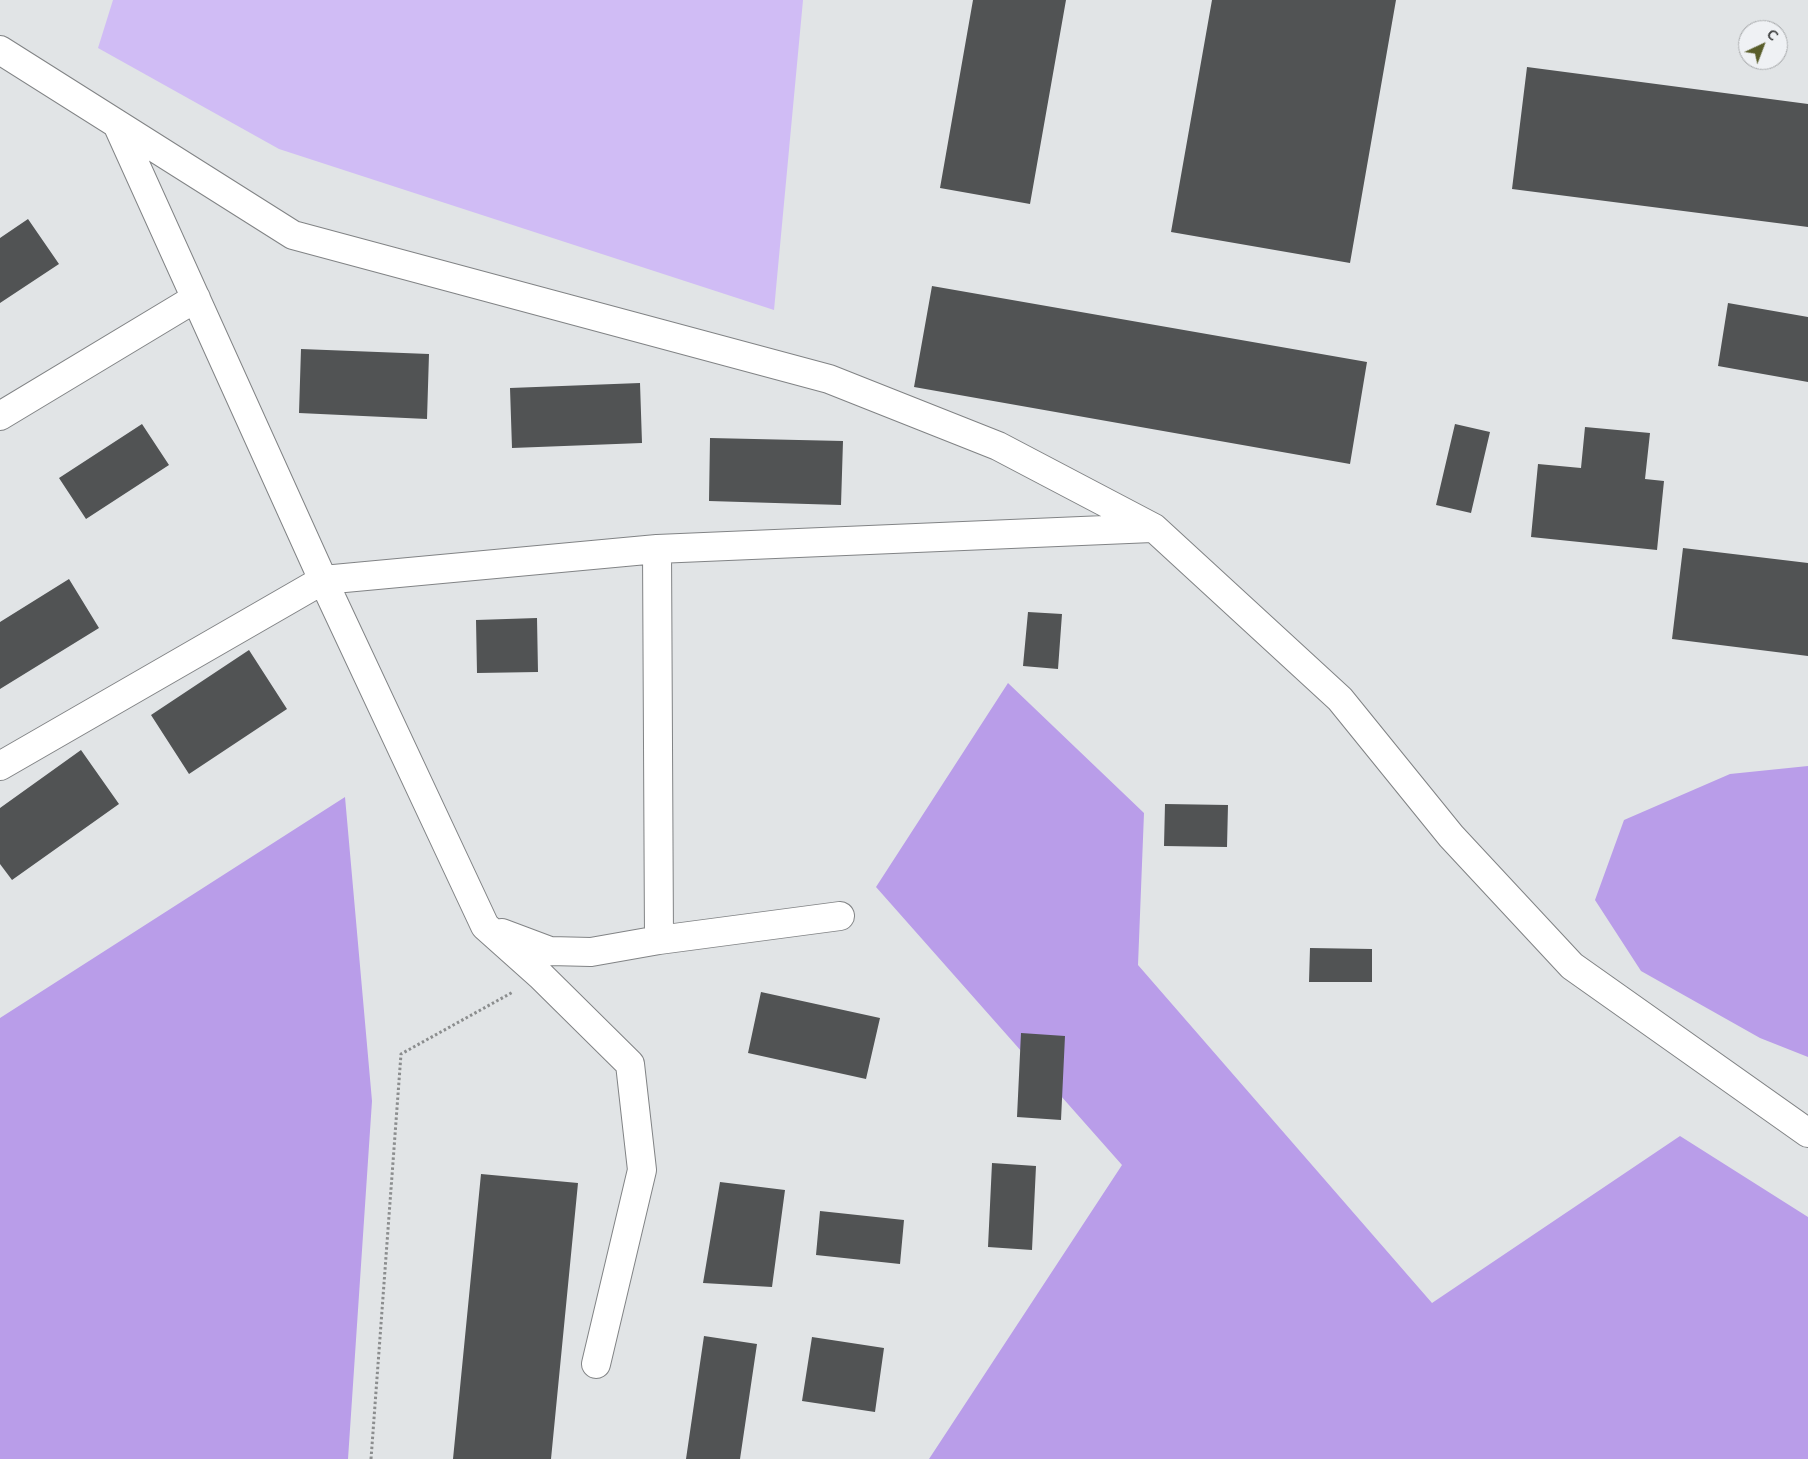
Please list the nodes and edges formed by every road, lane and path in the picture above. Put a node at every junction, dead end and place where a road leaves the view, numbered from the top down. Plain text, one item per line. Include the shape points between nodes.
1 (0, 50) edge
2 (117, 124) junction
3 (196, 298) junction
4 (0, 416) edge
5 (1154, 528) junction
6 (657, 548) junction
7 (323, 580) junction
8 (0, 766) edge
9 (840, 916) dead end
10 (485, 926) junction
11 (659, 940) junction
12 (542, 976) junction
13 (1808, 1133) edge
14 (596, 1364) dead end
15 (371, 1459) edge

1 - 2 street
2 - 3 street
2 - 5 street via 293,235 829,379 998,446
3 - 4 street
3 - 7 street
5 - 6 street
5 - 13 street via 1340,699 1451,836 1572,966
6 - 7 street
6 - 11 street
7 - 8 street
7 - 10 street
9 - 11 street
10 - 11 street via 550,951 591,952
10 - 12 street
12 - 14 street via 630,1064 642,1170
12 - 15 path via 400,1054

